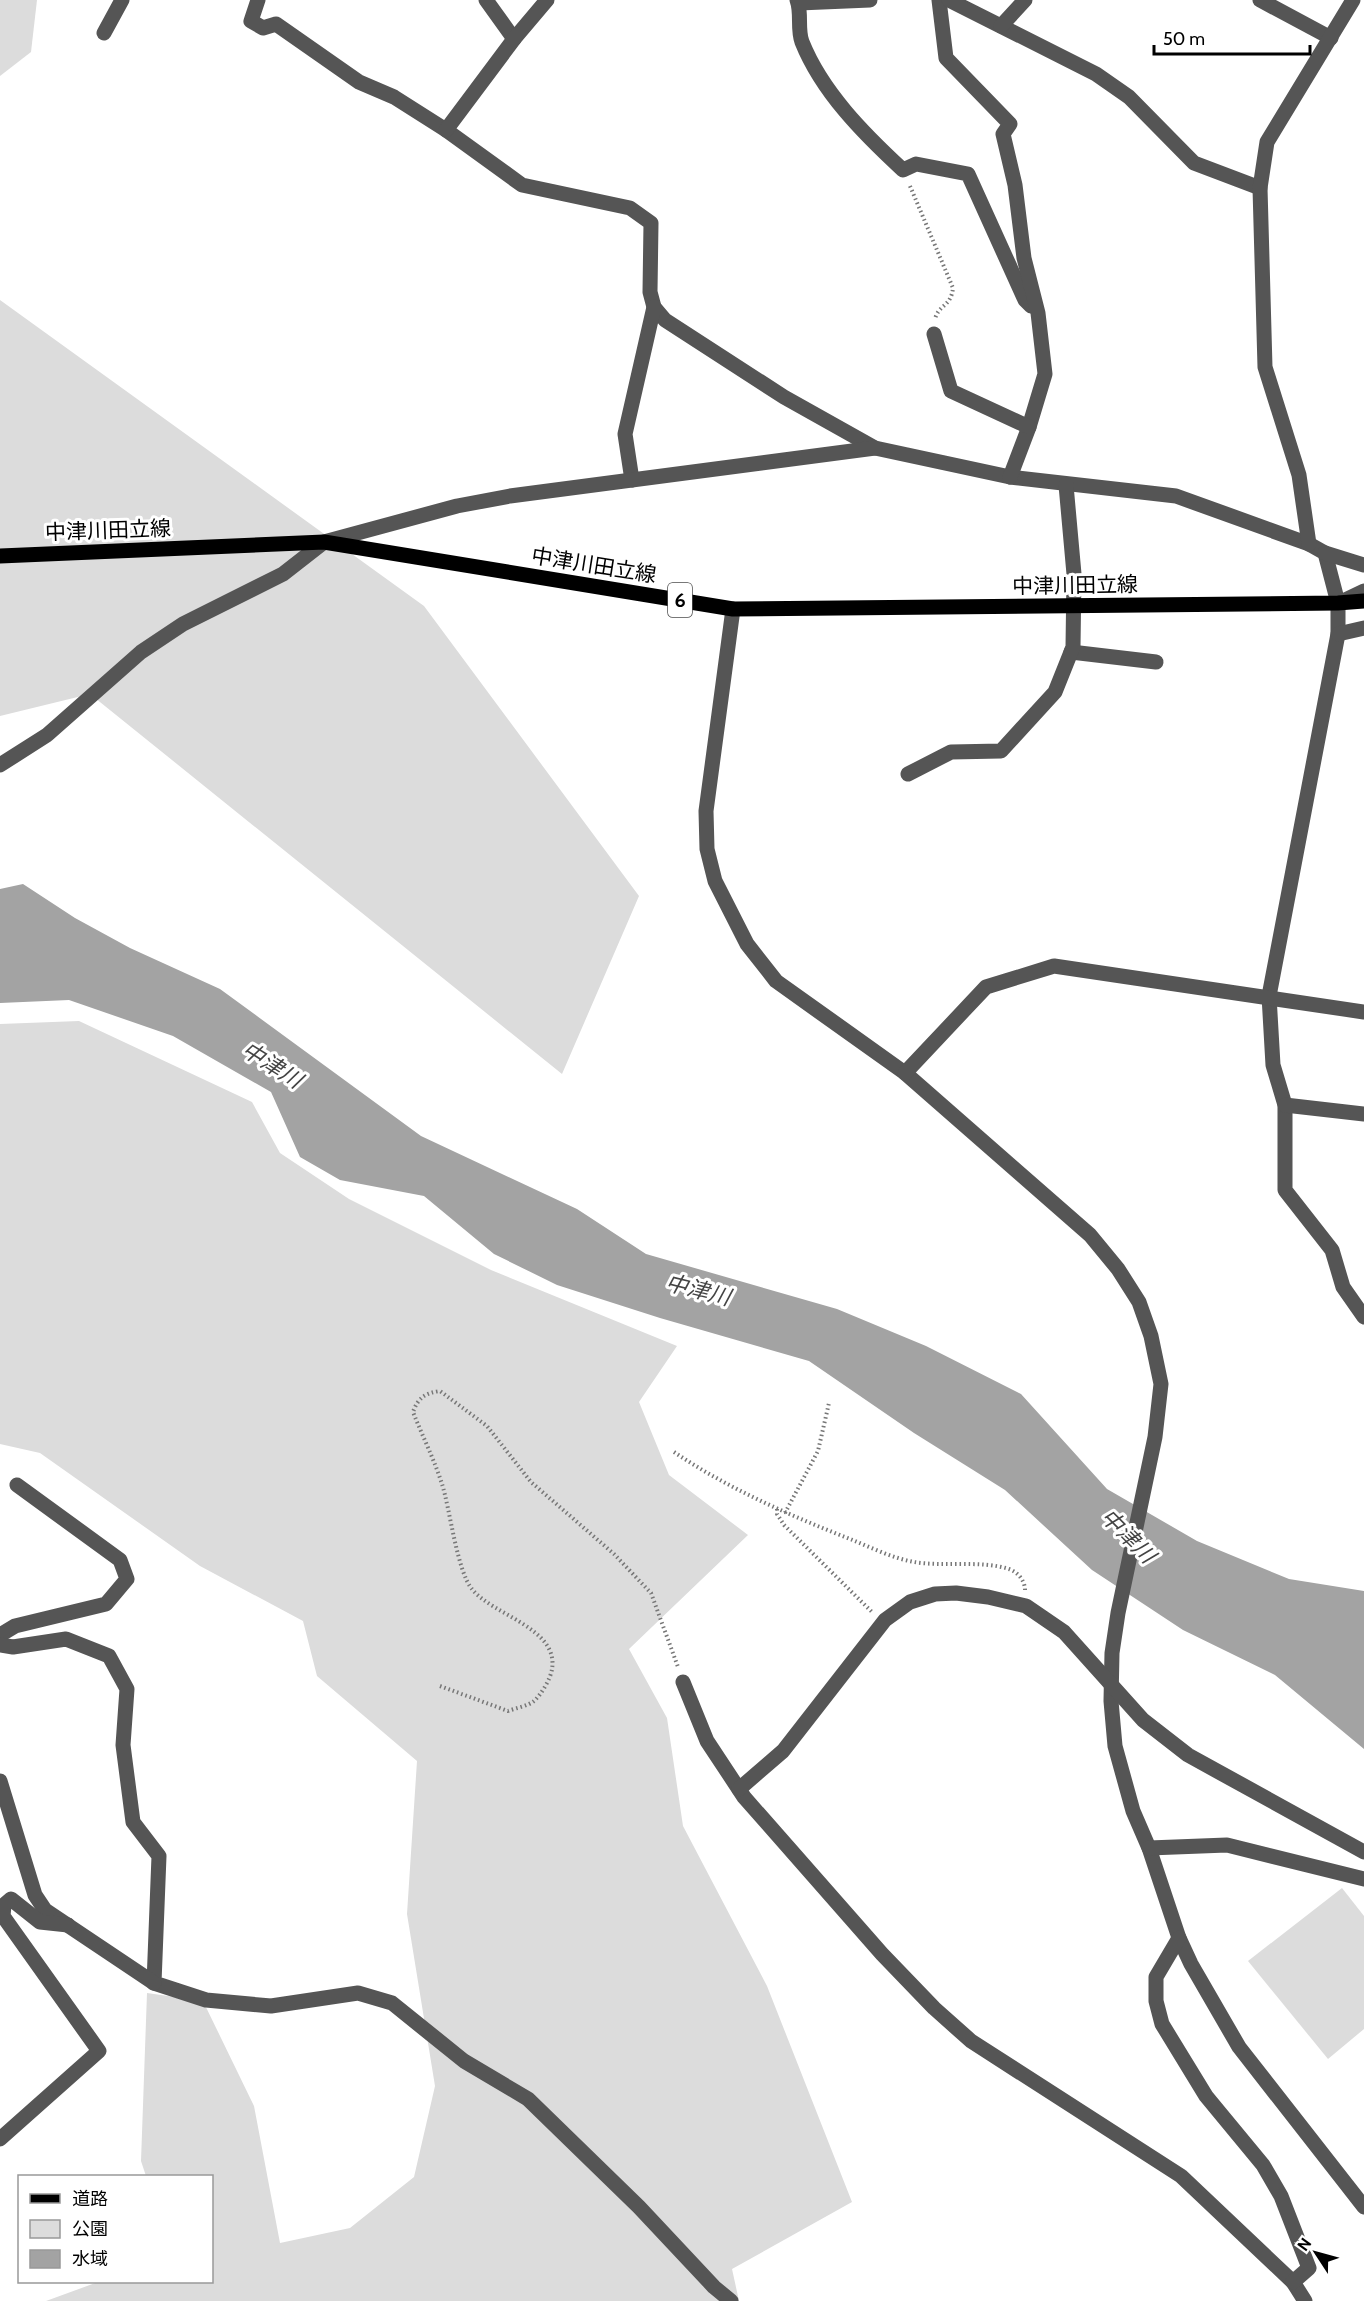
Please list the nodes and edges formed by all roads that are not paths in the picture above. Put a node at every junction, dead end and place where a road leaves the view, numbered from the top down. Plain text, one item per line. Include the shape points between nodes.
1 (122, 0) edge
2 (258, 0) edge
3 (486, 0) edge
4 (547, 0) edge
5 (867, 0) edge
6 (939, 0) edge
7 (949, 0) edge
8 (1025, 0) edge
9 (1260, 0) edge
10 (1353, 0) edge
11 (798, 2) edge
12 (1001, 26) junction
13 (104, 33) dead end
14 (1331, 38) junction
15 (514, 39) junction
16 (446, 130) junction
17 (1260, 188) junction
18 (654, 307) junction
19 (1038, 313) junction
20 (934, 334) road end
21 (1029, 428) junction
22 (875, 448) junction
23 (1010, 477) junction
24 (632, 480) junction
25 (1066, 485) junction
26 (324, 542) junction
27 (1309, 544) junction
28 (1325, 553) junction
29 (0, 556) edge
30 (1364, 565) edge
31 (1364, 591) edge
32 (1364, 601) edge
33 (1338, 603) junction
34 (733, 609) junction
35 (1364, 628) edge
36 (1338, 634) junction
37 (1072, 650) junction
38 (1156, 662) dead end
39 (0, 765) edge
40 (908, 774) dead end
41 (1269, 996) junction
42 (1364, 1012) edge
43 (905, 1073) junction
44 (1285, 1105) junction
45 (1364, 1114) edge
46 (1364, 1317) edge
47 (17, 1485) dead end
48 (0, 1635) edge
49 (0, 1645) edge
50 (683, 1682) road end
51 (0, 1781) edge
52 (740, 1789) junction
53 (1149, 1848) junction
54 (1364, 1852) edge
55 (1364, 1879) edge
56 (68, 1925) junction
57 (1179, 1938) junction
58 (154, 1983) junction
59 (0, 2139) edge
60 (1364, 2207) edge
61 (1293, 2282) junction
62 (731, 2301) edge
63 (1305, 2301) edge

1 - 13 street
2 - 16 street via 251,21 263,28 276,24 359,82 394,97
3 - 15 street
4 - 15 street
5 - 11 street
6 - 19 street via 946,58 1011,124 1003,134 1015,185 1024,258
7 - 12 street
8 - 12 street
9 - 14 street
10 - 14 street
11 - 19 street via 801,40 828,90 903,170 916,164 968,174 1025,300
12 - 17 street via 1096,74 1129,97 1194,163
14 - 17 street via 1267,142
15 - 16 street
16 - 18 street via 522,185 630,208 651,223 650,292
17 - 27 street via 1265,367 1299,475
18 - 22 street via 665,320 784,397
18 - 24 street via 625,434
19 - 21 street via 1045,374
20 - 21 street via 951,391
21 - 23 street
22 - 23 street
22 - 24 street
23 - 25 street
24 - 26 street via 458,506
25 - 27 street via 1176,496
25 - 37 street via 1074,574
26 - 29 main road, 中津川田立線 / 6
26 - 34 main road, 中津川田立線 / 6
26 - 39 street via 283,574 183,624 141,652 47,735
27 - 28 street
28 - 30 street
28 - 33 street
31 - 33 street
32 - 33 main road, 中津川田立線 / 6
33 - 34 main road, 中津川田立線 / 6
33 - 36 street
34 - 43 street via 706,811 707,849 715,881 747,944 776,981
35 - 36 street
36 - 41 street
37 - 38 street
37 - 40 street via 1055,693 1001,751 951,752
41 - 42 street
41 - 43 street via 1054,966 986,987
41 - 44 street via 1273,1065
43 - 53 street via 1089,1235 1118,1269 1152,1336 1161,1384 1155,1437 1118,1613 1111,1701 1115,1746 1133,1811
44 - 45 street
44 - 46 street via 1285,1190 1332,1250 1343,1287
47 - 48 street via 120,1560 127,1579 106,1604 15,1626
49 - 58 street via 13,1647 66,1639 108,1656 127,1689 123,1745 133,1822 159,1856
50 - 52 street via 707,1741
51 - 56 street via 36,1895 45,1910
52 - 54 street via 783,1751 885,1620 910,1602 935,1594 956,1593 1022,1605 1064,1632 1143,1720 1188,1755
52 - 61 street via 882,1954 971,2042 1181,2176
53 - 55 street via 1227,1845
53 - 57 street
56 - 58 street
56 - 59 street via 40,1922 11,1899 4,1905 3,1916 99,2051
57 - 60 street via 1239,2047
57 - 61 street via 1156,1977 1156,2001 1162,2024 1206,2096 1263,2165 1281,2196 1309,2268
58 - 62 street via 206,2000 271,2006 358,1993 392,2003 464,2061 528,2099
61 - 63 street

